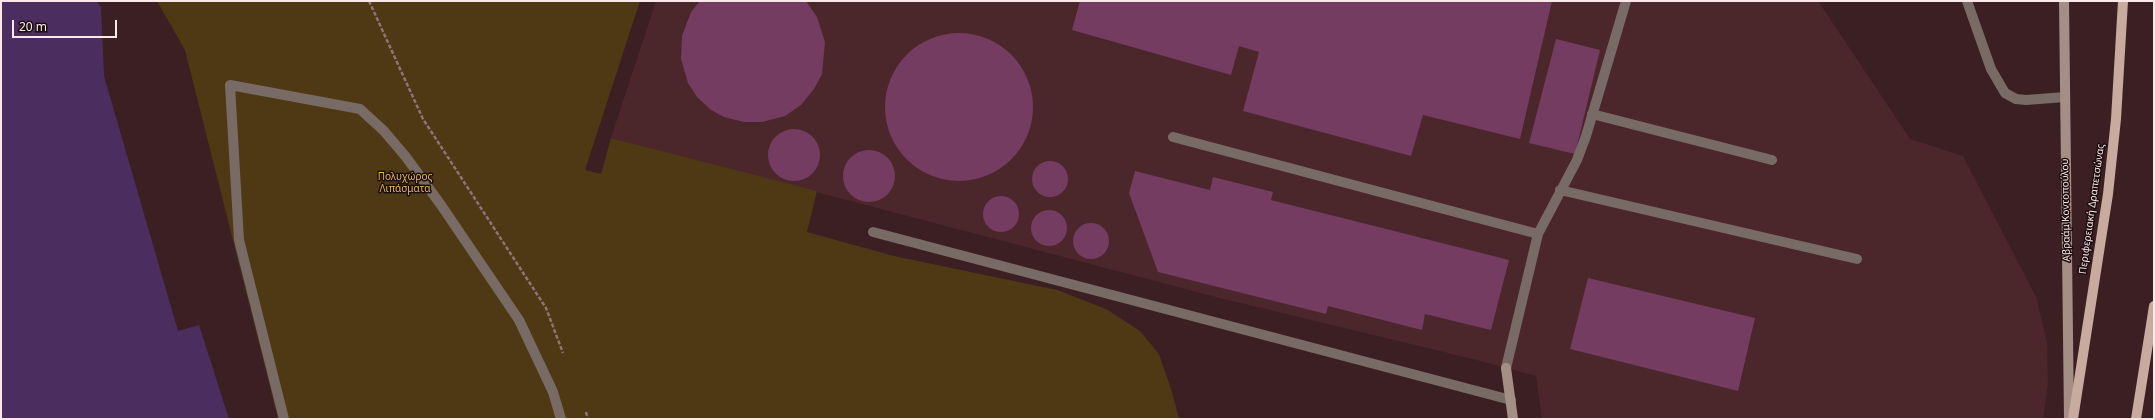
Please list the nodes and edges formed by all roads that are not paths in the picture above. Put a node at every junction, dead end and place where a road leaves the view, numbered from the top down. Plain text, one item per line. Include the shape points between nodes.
1 (1626, 1) edge
2 (1967, 1) edge
3 (2064, 1) edge
4 (2123, 1) edge
5 (2065, 97) junction
6 (1592, 114) junction
7 (1173, 137) dead end
8 (1772, 160) dead end
9 (1560, 190) junction
10 (873, 232) dead end
11 (1538, 234) junction
12 (1857, 260) dead end
13 (2154, 306) edge
14 (1511, 400) junction
15 (284, 419) edge
16 (561, 419) edge
17 (1513, 419) edge
18 (2069, 419) edge
19 (2073, 419) edge
20 (2136, 419) edge

1 - 6 street
2 - 5 street via 1991,69 2005,93 2016,99 2026,100
3 - 5 street, Αβραάμ Κοντοπούλου
4 - 19 main road, Περιφερειακή Δραπετσώνας via 2116,119 2108,194
5 - 18 street, Αβραάμ Κοντοπούλου
6 - 8 street
6 - 9 street via 1577,160
7 - 11 street
9 - 11 street
9 - 12 street
10 - 14 street
11 - 14 street via 1506,368
13 - 20 main road
14 - 17 street
15 - 16 street via 239,240 230,85 360,109 384,131 441,205 519,320 553,392

